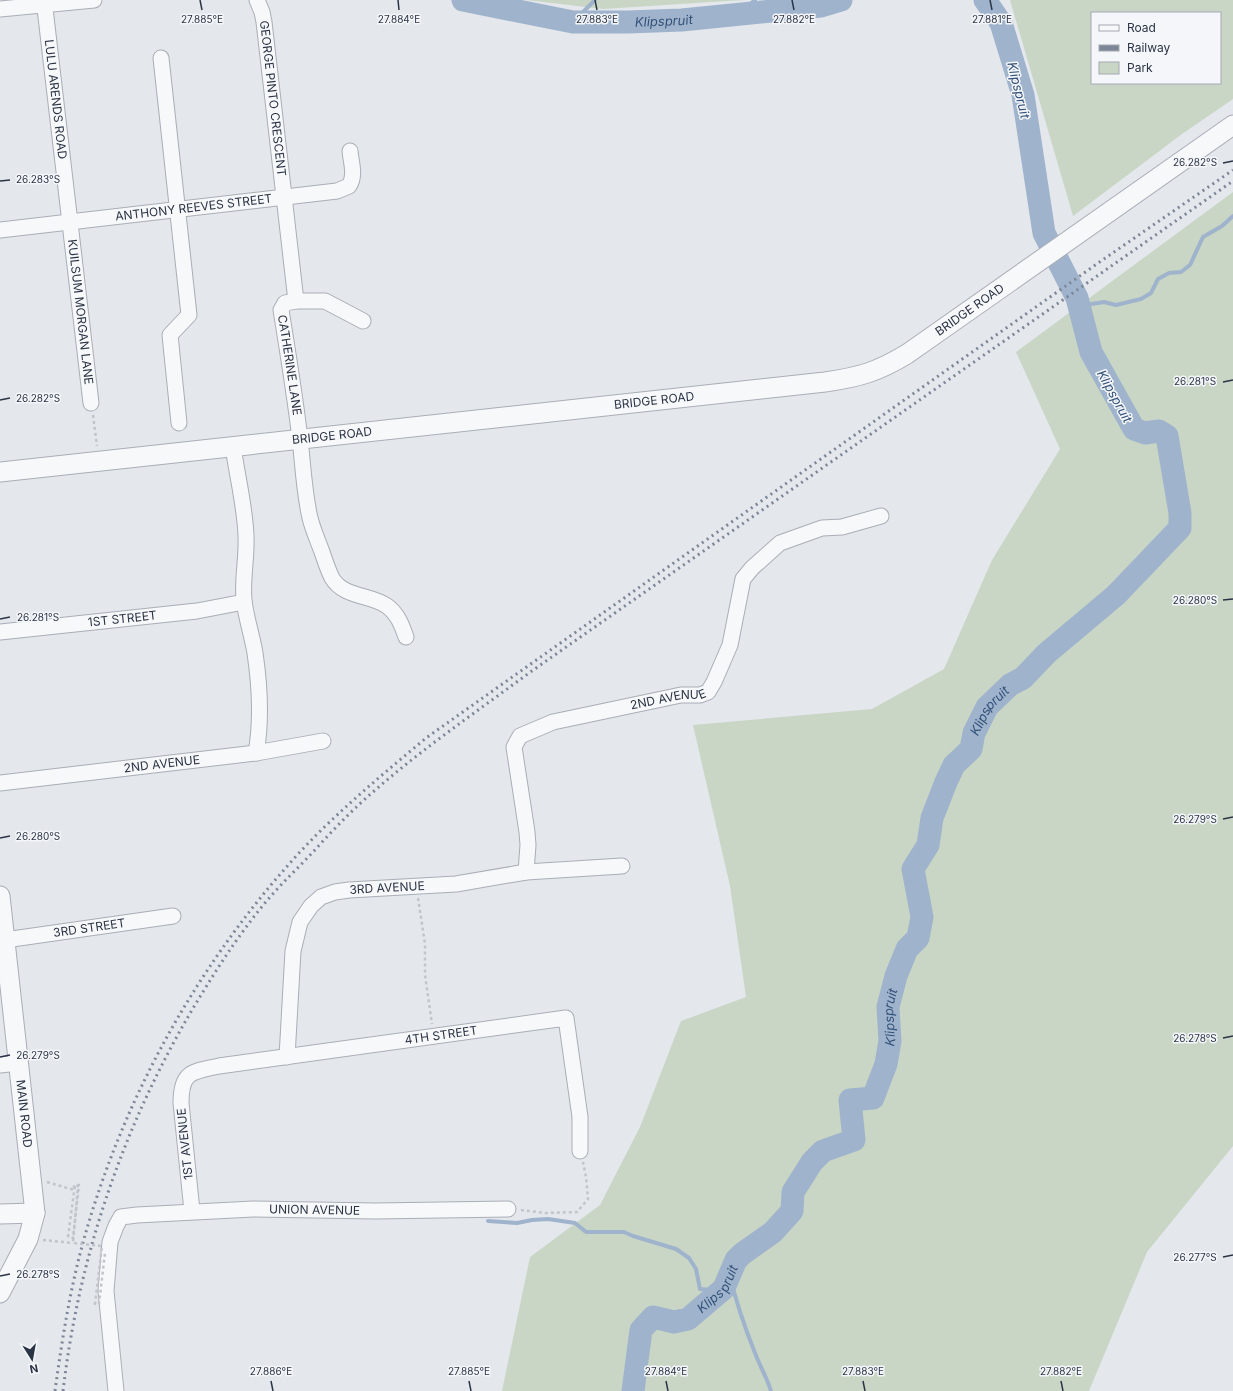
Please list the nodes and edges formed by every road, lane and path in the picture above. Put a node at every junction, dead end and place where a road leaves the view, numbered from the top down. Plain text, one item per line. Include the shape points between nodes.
1 (94, 0) edge
2 (257, 0) edge
3 (44, 3) edge
4 (0, 9) edge
5 (161, 58) dead end
6 (1233, 125) edge
7 (350, 151) dead end
8 (284, 197) junction
9 (177, 209) junction
10 (69, 222) junction
11 (0, 230) edge
12 (296, 300) junction
13 (364, 320) dead end
14 (91, 403) joint
15 (179, 423) dead end
16 (300, 439) junction
17 (233, 446) junction
18 (98, 461) junction
19 (0, 472) edge
20 (881, 516) dead end
21 (244, 602) junction
22 (0, 632) edge
23 (406, 637) dead end
24 (322, 741) dead end
25 (256, 753) junction
26 (0, 783) edge
27 (622, 866) dead end
28 (526, 872) junction
29 (416, 886) junction
30 (0, 896) edge
31 (173, 916) dead end
32 (5, 940) junction
33 (434, 1036) junction
34 (287, 1057) junction
35 (18, 1063) junction
36 (0, 1065) edge
37 (186, 1078) joint
38 (580, 1151) joint
39 (32, 1181) junction
40 (508, 1209) joint
41 (192, 1211) junction
42 (35, 1213) junction
43 (0, 1214) edge
44 (50, 1241) dead end
45 (73, 1243) junction
46 (105, 1253) dead end
47 (0, 1294) edge
48 (116, 1391) edge

1 - 3 street
2 - 8 street, GEORGE PINTO CRESCENT via 264,22
3 - 4 street
3 - 10 street, LULU ARENDS ROAD
5 - 9 street
6 - 16 street, BRIDGE ROAD via 900,357 873,372 825,382
7 - 8 street, ANTHONY REEVES STREET via 353,175 350,186 337,191
8 - 9 street, ANTHONY REEVES STREET
8 - 12 street, CATHERINE LANE
9 - 10 street, ANTHONY REEVES STREET
9 - 15 street via 189,316 170,335
10 - 11 street, ANTHONY REEVES STREET
10 - 14 street, KUILSUM MORGAN LANE
12 - 13 street, CATHERINE LANE via 325,301
12 - 16 street, CATHERINE LANE via 285,303 281,310
14 - 18 path
16 - 17 street, BRIDGE ROAD
16 - 23 street, CATHERINE LANE via 310,518 332,576 341,588 388,606 400,621
17 - 18 street, BRIDGE ROAD
17 - 21 street via 245,513
18 - 19 street, BRIDGE ROAD
20 - 28 street, 2ND AVENUE via 842,527 822,528 780,543 752,568 743,579 730,645 708,692 700,695 681,695 553,722 520,736 514,747 528,839
21 - 22 street, 1ST STREET via 197,611
21 - 25 street via 260,682
24 - 25 street, 2ND AVENUE
25 - 26 street, 2ND AVENUE
27 - 28 street, 3RD AVENUE
28 - 29 street, 3RD AVENUE via 456,884
29 - 33 path via 425,944 424,975
29 - 34 street, 3RD AVENUE via 334,892 321,897 311,906 300,922 293,951
30 - 32 street, MAIN ROAD
31 - 32 street, 3RD STREET
32 - 35 street, MAIN ROAD
33 - 34 street, 4TH STREET
33 - 38 street, 4TH STREET via 566,1018 580,1117
34 - 37 street, 4TH STREET via 219,1066 192,1073
35 - 36 street
35 - 39 street, MAIN ROAD
37 - 41 street, 1ST AVENUE via 181,1088 181,1103
38 - 40 path via 588,1199 577,1212 545,1213
39 - 42 street, MAIN ROAD
39 - 45 path, bridge via 43,1181 74,1190 74,1185 79,1186 78,1193 76,1208 75,1215 73,1238 68,1237 75,1185 78,1186 78,1193
40 - 41 street, UNION AVENUE
41 - 48 street, UNION AVENUE via 121,1217 116,1226 110,1242 106,1291
42 - 43 street
42 - 47 street via 28,1239
44 - 45 path
45 - 46 path, bridge via 102,1246 95,1304 99,1304

